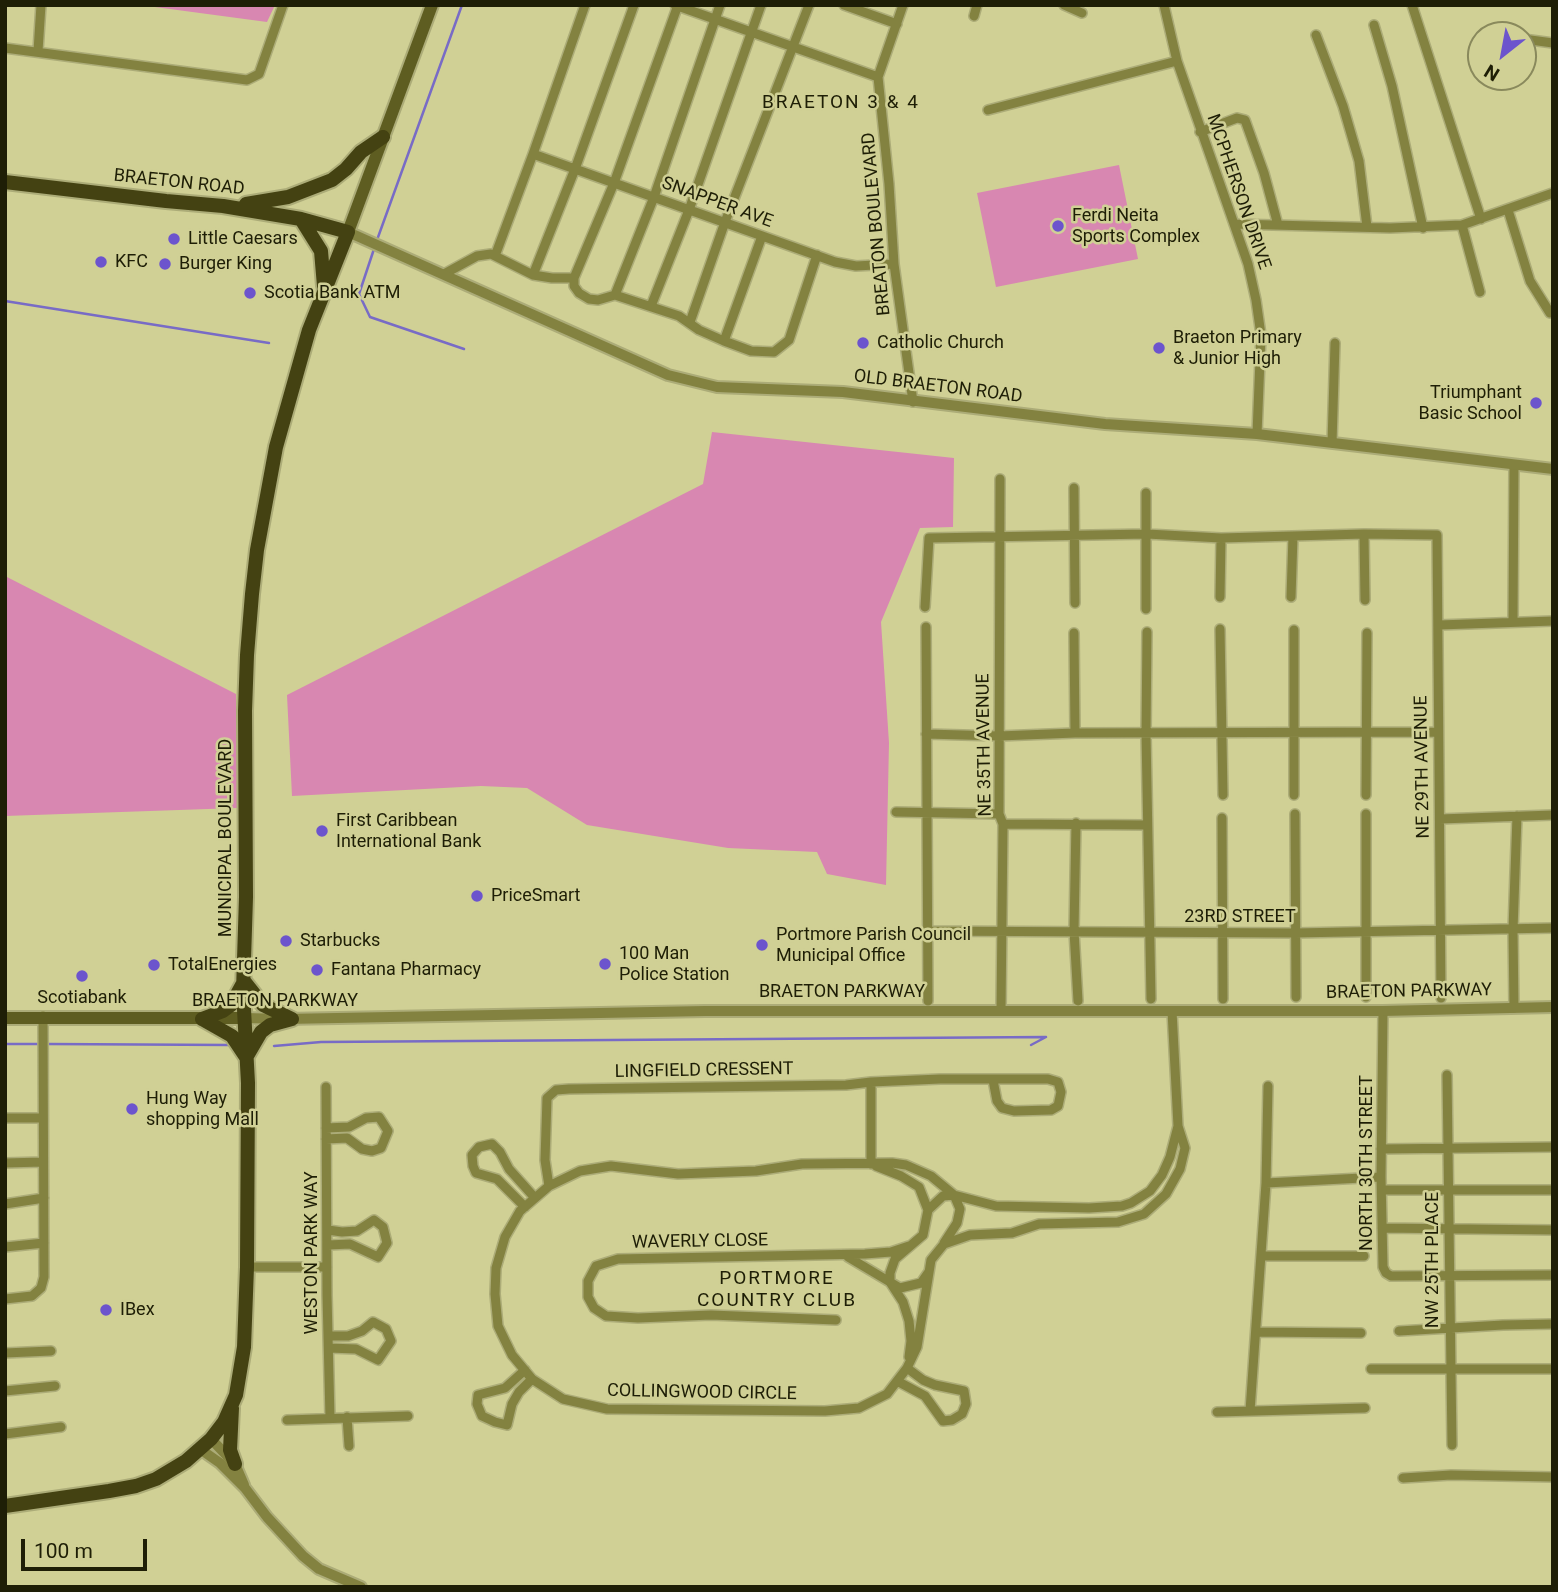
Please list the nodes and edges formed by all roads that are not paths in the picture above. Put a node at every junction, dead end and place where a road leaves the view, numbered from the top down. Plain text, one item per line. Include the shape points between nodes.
1 (41, 5) edge
2 (283, 5) edge
3 (432, 5) edge
4 (585, 5) edge
5 (634, 5) edge
6 (720, 5) edge
7 (761, 5) edge
8 (809, 5) edge
9 (844, 5) edge
10 (903, 5) edge
11 (977, 5) edge
12 (1064, 5) edge
13 (1164, 5) edge
14 (1412, 5) edge
15 (677, 6) edge
16 (1082, 13) dead end
17 (974, 16) dead end
18 (715, 20) junction
19 (897, 24) junction
20 (1374, 24) dead end
21 (752, 34) junction
22 (1316, 36) dead end
23 (5, 48) edge
24 (794, 49) junction
25 (38, 51) junction
26 (1177, 61) junction
27 (878, 77) junction
28 (988, 110) dead end
29 (1200, 132) junction
30 (383, 138) junction
31 (533, 154) junction
32 (575, 169) junction
33 (5, 182) edge
34 (614, 183) junction
35 (1553, 193) edge
36 (654, 197) junction
37 (223, 206) junction
38 (690, 210) junction
39 (1508, 210) junction
40 (302, 219) junction
41 (1481, 219) junction
42 (725, 222) junction
43 (1234, 224) junction
44 (1278, 225) junction
45 (1462, 225) junction
46 (1367, 227) junction
47 (1423, 228) junction
48 (354, 234) junction
49 (762, 236) junction
50 (817, 255) junction
51 (495, 256) junction
52 (894, 264) junction
53 (444, 274) junction
54 (533, 275) junction
55 (574, 278) junction
56 (324, 288) junction
57 (1480, 292) dead end
58 (615, 295) junction
59 (651, 306) junction
60 (1550, 313) dead end
61 (690, 322) junction
62 (724, 341) junction
63 (1335, 343) dead end
64 (913, 402) junction
65 (1257, 434) junction
66 (1332, 443) junction
67 (1514, 465) junction
68 (1553, 469) edge
69 (1000, 479) dead end
70 (1074, 488) dead end
71 (1146, 493) dead end
72 (1147, 534) junction
73 (1364, 534) junction
74 (1074, 535) junction
75 (1000, 536) junction
76 (1293, 536) junction
77 (1221, 537) junction
78 (1220, 597) dead end
79 (1291, 597) dead end
80 (1365, 600) dead end
81 (1075, 603) dead end
82 (925, 607) dead end
83 (1146, 609) dead end
84 (1553, 621) edge
85 (1513, 622) junction
86 (1439, 625) junction
87 (926, 627) dead end
88 (1220, 629) dead end
89 (1294, 630) dead end
90 (1147, 632) dead end
91 (1074, 633) dead end
92 (1367, 633) dead end
93 (1438, 732) junction
94 (1075, 733) junction
95 (1221, 733) junction
96 (1294, 733) junction
97 (1366, 733) junction
98 (926, 734) junction
99 (1146, 734) junction
100 (999, 736) junction
101 (1223, 795) dead end
102 (1294, 795) dead end
103 (1366, 795) dead end
104 (896, 811) dead end
105 (926, 813) junction
106 (1295, 814) dead end
107 (1366, 814) dead end
108 (1553, 815) edge
109 (1517, 816) junction
110 (1222, 818) dead end
111 (1001, 819) junction
112 (1440, 819) junction
113 (1076, 824) junction
114 (1147, 825) junction
115 (1553, 928) edge
116 (1513, 930) junction
117 (927, 931) junction
118 (1074, 931) junction
119 (1150, 932) junction
120 (1367, 932) junction
121 (1440, 932) junction
122 (1001, 933) junction
123 (1222, 933) junction
124 (1295, 933) junction
125 (244, 981) junction
126 (1367, 997) dead end
127 (1296, 998) dead end
128 (1441, 998) dead end
129 (1150, 999) dead end
130 (1223, 999) dead end
131 (1078, 1001) dead end
132 (928, 1002) dead end
133 (1553, 1007) edge
134 (1514, 1008) junction
135 (1001, 1010) junction
136 (1172, 1011) junction
137 (1383, 1011) junction
138 (43, 1016) junction
139 (5, 1018) edge
140 (244, 1018) junction
141 (202, 1019) junction
142 (292, 1019) junction
143 (246, 1058) junction
144 (1447, 1075) dead end
145 (993, 1080) junction
146 (871, 1082) junction
147 (1268, 1086) dead end
148 (327, 1087) dead end
149 (5, 1118) edge
150 (43, 1118) junction
151 (1178, 1126) junction
152 (326, 1128) junction
153 (327, 1139) junction
154 (1553, 1147) edge
155 (1381, 1149) junction
156 (1448, 1149) junction
157 (43, 1162) junction
158 (5, 1164) edge
159 (871, 1164) junction
160 (1381, 1177) junction
161 (1266, 1183) junction
162 (549, 1186) junction
163 (1449, 1189) junction
164 (1381, 1190) junction
165 (1553, 1190) edge
166 (954, 1195) junction
167 (44, 1198) junction
168 (535, 1198) junction
169 (5, 1204) edge
170 (525, 1207) junction
171 (929, 1210) junction
172 (1382, 1228) junction
173 (328, 1230) junction
174 (1450, 1230) junction
175 (1553, 1230) edge
176 (44, 1243) junction
177 (944, 1244) junction
178 (328, 1245) junction
179 (5, 1247) edge
180 (909, 1247) junction
181 (843, 1255) junction
182 (1261, 1256) junction
183 (1364, 1256) dead end
184 (247, 1267) junction
185 (327, 1267) junction
186 (930, 1272) junction
187 (1553, 1275) edge
188 (1451, 1276) junction
189 (890, 1282) junction
190 (5, 1299) edge
191 (836, 1320) dead end
192 (1553, 1324) edge
193 (1449, 1330) junction
194 (1399, 1331) dead end
195 (1256, 1332) junction
196 (1361, 1333) dead end
197 (328, 1336) junction
198 (329, 1348) junction
199 (51, 1351) dead end
200 (5, 1353) edge
201 (907, 1368) junction
202 (1450, 1368) junction
203 (1371, 1369) dead end
204 (1553, 1369) edge
205 (524, 1370) junction
206 (531, 1379) junction
207 (897, 1381) junction
208 (55, 1386) dead end
209 (5, 1391) edge
210 (232, 1407) junction
211 (1365, 1408) dead end
212 (1250, 1411) junction
213 (1217, 1412) dead end
214 (408, 1416) dead end
215 (347, 1417) junction
216 (330, 1418) junction
217 (287, 1420) dead end
218 (61, 1427) dead end
219 (5, 1434) edge
220 (205, 1444) junction
221 (1452, 1445) dead end
222 (349, 1446) dead end
223 (235, 1464) junction
224 (1553, 1477) edge
225 (1403, 1478) dead end
226 (245, 1488) junction
227 (5, 1506) edge
228 (361, 1587) edge

1 - 25 street
2 - 25 street via 259,74 247,80
3 - 30 main road
4 - 31 street
5 - 32 street
6 - 18 street
7 - 21 street
8 - 24 street
9 - 19 street
10 - 19 street, BREATON BOULEVARD
11 - 17 street
12 - 16 street
13 - 26 street, MCPHERSON DRIVE
14 - 41 street
15 - 18 street
15 - 34 street
18 - 21 street
18 - 36 street
19 - 27 street, BREATON BOULEVARD
20 - 47 street
21 - 24 street
21 - 38 street
22 - 46 street via 1359,161
23 - 25 street
24 - 27 street
24 - 42 street
26 - 28 street
26 - 29 street, MCPHERSON DRIVE
27 - 52 street, BREATON BOULEVARD
29 - 43 street, MCPHERSON DRIVE
29 - 44 street via 1237,118 1245,120
30 - 37 main road via 360,152 332,180 271,201
30 - 48 main road
31 - 32 street, SNAPPER AVE
31 - 51 street
32 - 34 street, SNAPPER AVE
32 - 54 street
33 - 37 main road, BRAETON ROAD
34 - 36 street, SNAPPER AVE
34 - 55 street
35 - 39 street
36 - 38 street, SNAPPER AVE
36 - 58 street
37 - 40 main road, BRAETON ROAD
38 - 42 street, SNAPPER AVE
38 - 59 street
39 - 41 street
39 - 60 street via 1530,281
40 - 48 main road, BRAETON ROAD
40 - 56 main road via 321,251
41 - 45 street
42 - 49 street, SNAPPER AVE
42 - 61 street
43 - 44 street
43 - 65 street, MCPHERSON DRIVE via 1248,264 1261,335
44 - 46 street
45 - 47 street
45 - 57 street
46 - 47 street
48 - 53 street, OLD BRAETON ROAD
48 - 56 main road, MUNICIPAL BOULEVARD
49 - 50 street, SNAPPER AVE
49 - 62 street
50 - 52 street, SNAPPER AVE via 856,266
50 - 62 street via 785,345 765,353
51 - 53 street via 477,256
51 - 54 street
52 - 64 street, BREATON BOULEVARD
53 - 64 street, OLD BRAETON ROAD via 668,375 717,387 843,392
54 - 55 street
55 - 58 street via 579,293 589,299
56 - 125 main road, MUNICIPAL BOULEVARD via 276,447 253,583 246,669
58 - 59 street
59 - 61 street
61 - 62 street
63 - 66 street
64 - 65 street, OLD BRAETON ROAD via 1105,424
65 - 66 street, OLD BRAETON ROAD
66 - 67 street, OLD BRAETON ROAD
67 - 68 street, OLD BRAETON ROAD
67 - 85 street
69 - 75 street, NE 35TH AVENUE
70 - 74 street
71 - 72 street
72 - 74 street
72 - 77 street
72 - 83 street
73 - 76 street
73 - 80 street
73 - 86 street, NE 29TH AVENUE via 1437,535
74 - 75 street
74 - 81 street
75 - 82 street via 929,538
75 - 100 street, NE 35TH AVENUE
76 - 77 street
76 - 79 street
77 - 78 street
84 - 85 street
85 - 86 street
86 - 93 street, NE 29TH AVENUE
87 - 98 street
88 - 95 street
89 - 96 street
90 - 99 street
91 - 94 street
92 - 97 street
93 - 97 street
93 - 112 street, NE 29TH AVENUE
94 - 99 street
94 - 100 street
95 - 96 street
95 - 99 street
95 - 101 street
96 - 97 street
96 - 102 street
97 - 103 street
98 - 100 street
98 - 105 street
99 - 114 street
100 - 111 street, NE 35TH AVENUE
104 - 105 street
105 - 111 street
105 - 117 street
106 - 124 street
107 - 120 street
108 - 109 street
109 - 112 street
109 - 116 street
110 - 123 street
111 - 113 street
111 - 122 street, NE 35TH AVENUE
112 - 121 street, NE 29TH AVENUE
113 - 114 street
113 - 118 street
114 - 119 street
115 - 116 street, 23RD STREET
116 - 121 street, 23RD STREET
116 - 134 street
117 - 122 street, 23RD STREET
117 - 132 street
118 - 119 street, 23RD STREET
118 - 122 street, 23RD STREET
118 - 131 street
119 - 123 street, 23RD STREET
119 - 129 street
120 - 121 street, 23RD STREET
120 - 124 street, 23RD STREET
120 - 126 street
121 - 128 street, NE 29TH AVENUE
122 - 135 street, NE 35TH AVENUE
123 - 124 street, 23RD STREET
123 - 130 street
124 - 127 street
125 - 140 main road, MUNICIPAL BOULEVARD
125 - 141 main road via 231,1005
125 - 142 main road via 263,1005
133 - 134 street, BRAETON PARKWAY
134 - 137 street, BRAETON PARKWAY
135 - 136 street, BRAETON PARKWAY
135 - 142 street, BRAETON PARKWAY
136 - 137 street, BRAETON PARKWAY
136 - 151 street
137 - 155 street, NORTH 30TH STREET
138 - 139 main road, BRAETON PARKWAY
138 - 141 main road, BRAETON PARKWAY
138 - 150 street
140 - 141 main road, BRAETON PARKWAY
140 - 142 street, BRAETON PARKWAY
140 - 143 main road, MUNICIPAL BOULEVARD
141 - 143 main road via 232,1036
142 - 143 main road via 261,1032
143 - 184 main road, MUNICIPAL BOULEVARD
144 - 156 street, NW 25TH PLACE
145 - 145 street via 1058,1082 1058,1105 1051,1110 1002,1108
145 - 146 street
146 - 159 street
146 - 162 street, LINGFIELD CRESSENT via 556,1090 547,1098 545,1116
147 - 161 street
148 - 152 street, WESTON PARK WAY
149 - 150 street
150 - 157 street
151 - 166 street, COLLINGWOOD CIRCLE via 1162,1175 1143,1197 1122,1206 996,1206
151 - 177 street via 1185,1148 1180,1169 1166,1194 1144,1214 1118,1222 1039,1224
152 - 153 street, WESTON PARK WAY
152 - 153 street via 349,1127 379,1117 388,1131 381,1148 372,1152 347,1138
153 - 173 street, WESTON PARK WAY
154 - 156 street
155 - 156 street
155 - 160 street, NORTH 30TH STREET
156 - 163 street, NW 25TH PLACE
157 - 158 street
157 - 167 street
159 - 162 street, COLLINGWOOD CIRCLE via 802,1164 678,1174 611,1166 580,1171
159 - 166 street, COLLINGWOOD CIRCLE via 905,1165 931,1176
159 - 171 street, COLLINGWOOD CIRCLE via 919,1188
160 - 161 street
160 - 164 street, NORTH 30TH STREET
161 - 182 street
162 - 168 street, COLLINGWOOD CIRCLE
163 - 164 street
163 - 165 street
163 - 174 street, NW 25TH PLACE
164 - 172 street, NORTH 30TH STREET
166 - 171 street via 943,1196
166 - 177 street, COLLINGWOOD CIRCLE via 960,1209
167 - 169 street
167 - 176 street
168 - 170 street, COLLINGWOOD CIRCLE
168 - 170 street via 492,1144 479,1147 472,1155 476,1173 497,1179
170 - 205 street, COLLINGWOOD CIRCLE via 505,1237 496,1268 495,1294 498,1326
171 - 180 street via 923,1235
172 - 174 street
172 - 188 street, NORTH 30TH STREET via 1383,1267 1388,1275
173 - 178 street, WESTON PARK WAY
173 - 178 street via 357,1231 374,1220 383,1227 387,1243 378,1257 350,1244
174 - 175 street
174 - 188 street, NW 25TH PLACE
176 - 179 street
176 - 190 street via 44,1277 38,1293
177 - 186 street, COLLINGWOOD CIRCLE via 931,1259
178 - 185 street, WESTON PARK WAY
180 - 181 street, WAVERLY CLOSE
180 - 189 street via 895,1259
181 - 189 street, WAVERLY CLOSE
181 - 191 street, WAVERLY CLOSE via 618,1259 596,1266 588,1281 594,1308 606,1316
182 - 183 street
182 - 195 street
184 - 185 street
184 - 210 main road, MUNICIPAL BOULEVARD via 244,1347
185 - 197 street, WESTON PARK WAY
186 - 189 street via 921,1283 900,1288
186 - 201 street, COLLINGWOOD CIRCLE via 917,1347
187 - 188 street, NORTH 30TH STREET
188 - 193 street, NW 25TH PLACE
189 - 201 street via 909,1321
192 - 193 street
193 - 194 street
193 - 202 street, NW 25TH PLACE
195 - 196 street
195 - 212 street
197 - 198 street, WESTON PARK WAY
197 - 198 street via 348,1336 373,1322 386,1329 391,1341 378,1360 356,1349
198 - 216 street, WESTON PARK WAY
199 - 200 street
201 - 207 street, COLLINGWOOD CIRCLE
201 - 207 street via 935,1385 964,1391 962,1414 943,1421 925,1396
202 - 203 street
202 - 204 street
202 - 221 street, NW 25TH PLACE
205 - 206 street, COLLINGWOOD CIRCLE
205 - 206 street via 505,1388 478,1395 482,1416 507,1425 512,1404
206 - 207 street, COLLINGWOOD CIRCLE via 563,1399 596,1407 671,1411 859,1408 887,1394
208 - 209 street
210 - 220 main road, MUNICIPAL BOULEVARD
210 - 223 main road via 230,1450
211 - 212 street
212 - 213 street
214 - 215 street
215 - 216 street
215 - 222 street
216 - 217 street
218 - 219 street
220 - 223 street
220 - 226 street
220 - 227 main road, MUNICIPAL BOULEVARD via 172,1470 136,1486
223 - 226 street
224 - 225 street
226 - 228 street via 319,1570

